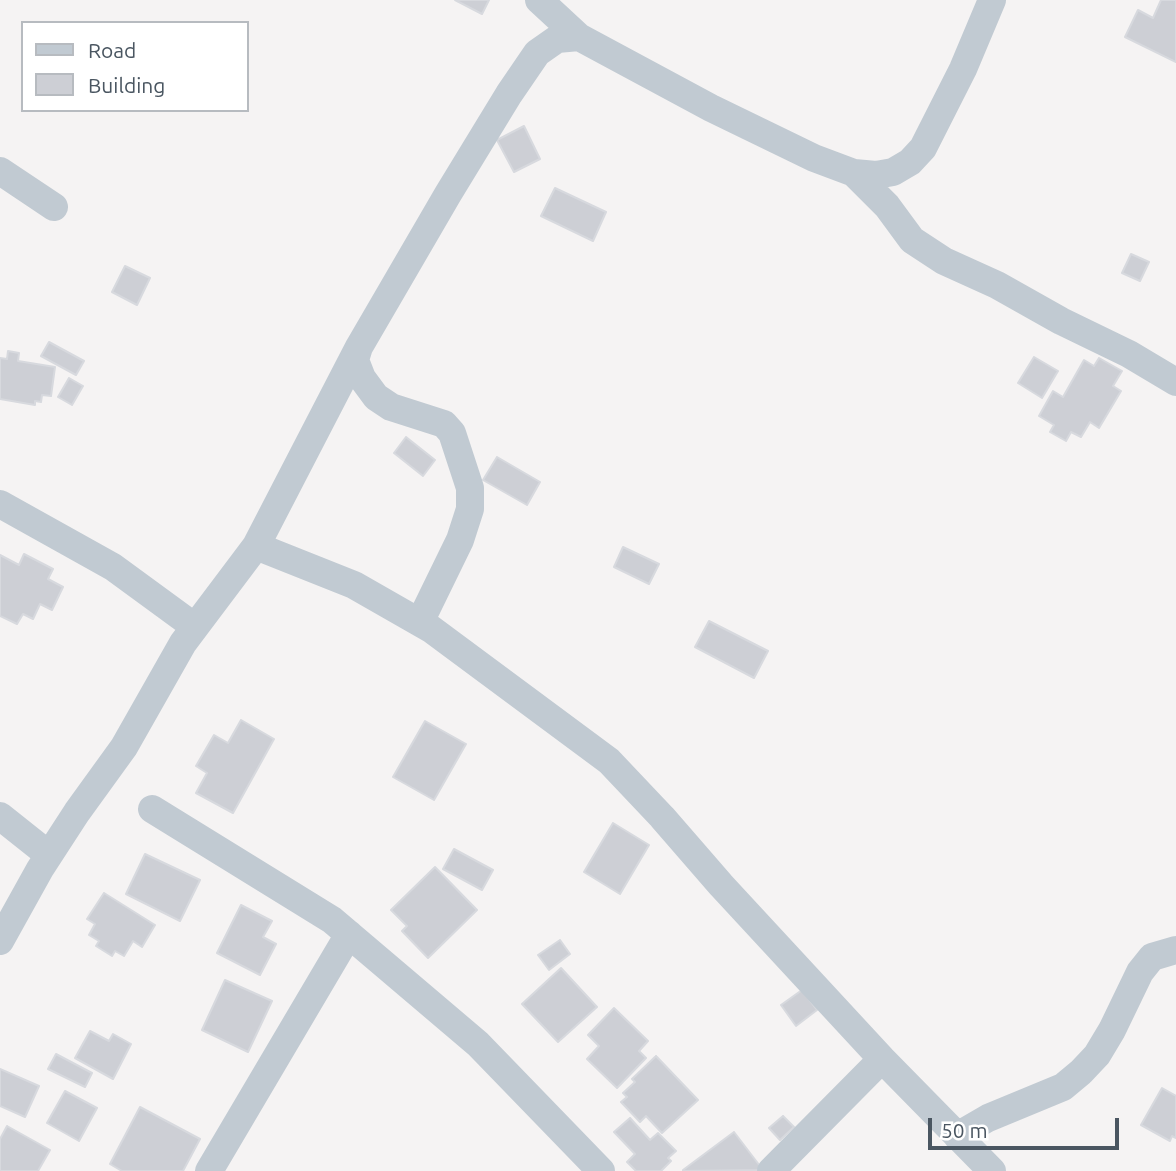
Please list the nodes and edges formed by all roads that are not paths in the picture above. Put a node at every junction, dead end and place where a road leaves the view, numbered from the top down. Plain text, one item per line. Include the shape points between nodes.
1 (992, 0) edge
2 (552, 5) edge
3 (579, 37) junction
4 (0, 171) edge
5 (854, 173) junction
6 (54, 207) dead end
7 (359, 347) junction
8 (1176, 383) edge
9 (0, 504) edge
10 (256, 546) junction
11 (420, 622) junction
12 (195, 627) junction
13 (152, 809) dead end
14 (0, 816) edge
15 (49, 855) junction
16 (349, 934) junction
17 (0, 941) edge
18 (1176, 950) edge
19 (882, 1059) junction
20 (957, 1136) junction
21 (209, 1171) edge
22 (601, 1171) edge
23 (771, 1171) edge
24 (992, 1171) edge

1 - 5 street via 923,148 892,172
2 - 3 street
3 - 5 street via 711,108
3 - 7 street via 557,39 537,53
4 - 6 street
5 - 8 street via 912,240 944,261 1129,354
7 - 10 street
7 - 11 street via 355,360 376,397 391,407 444,424 452,433 470,488 470,509 460,540
9 - 12 street via 113,567
10 - 11 street via 354,585
10 - 12 street
11 - 19 street via 609,761
12 - 15 street via 124,747
13 - 16 street
14 - 15 street
15 - 17 street
16 - 21 street
16 - 22 street via 478,1044
18 - 20 street via 1152,957 1140,972 1112,1030 1081,1072 1063,1087
19 - 20 street
19 - 23 street
20 - 24 street

